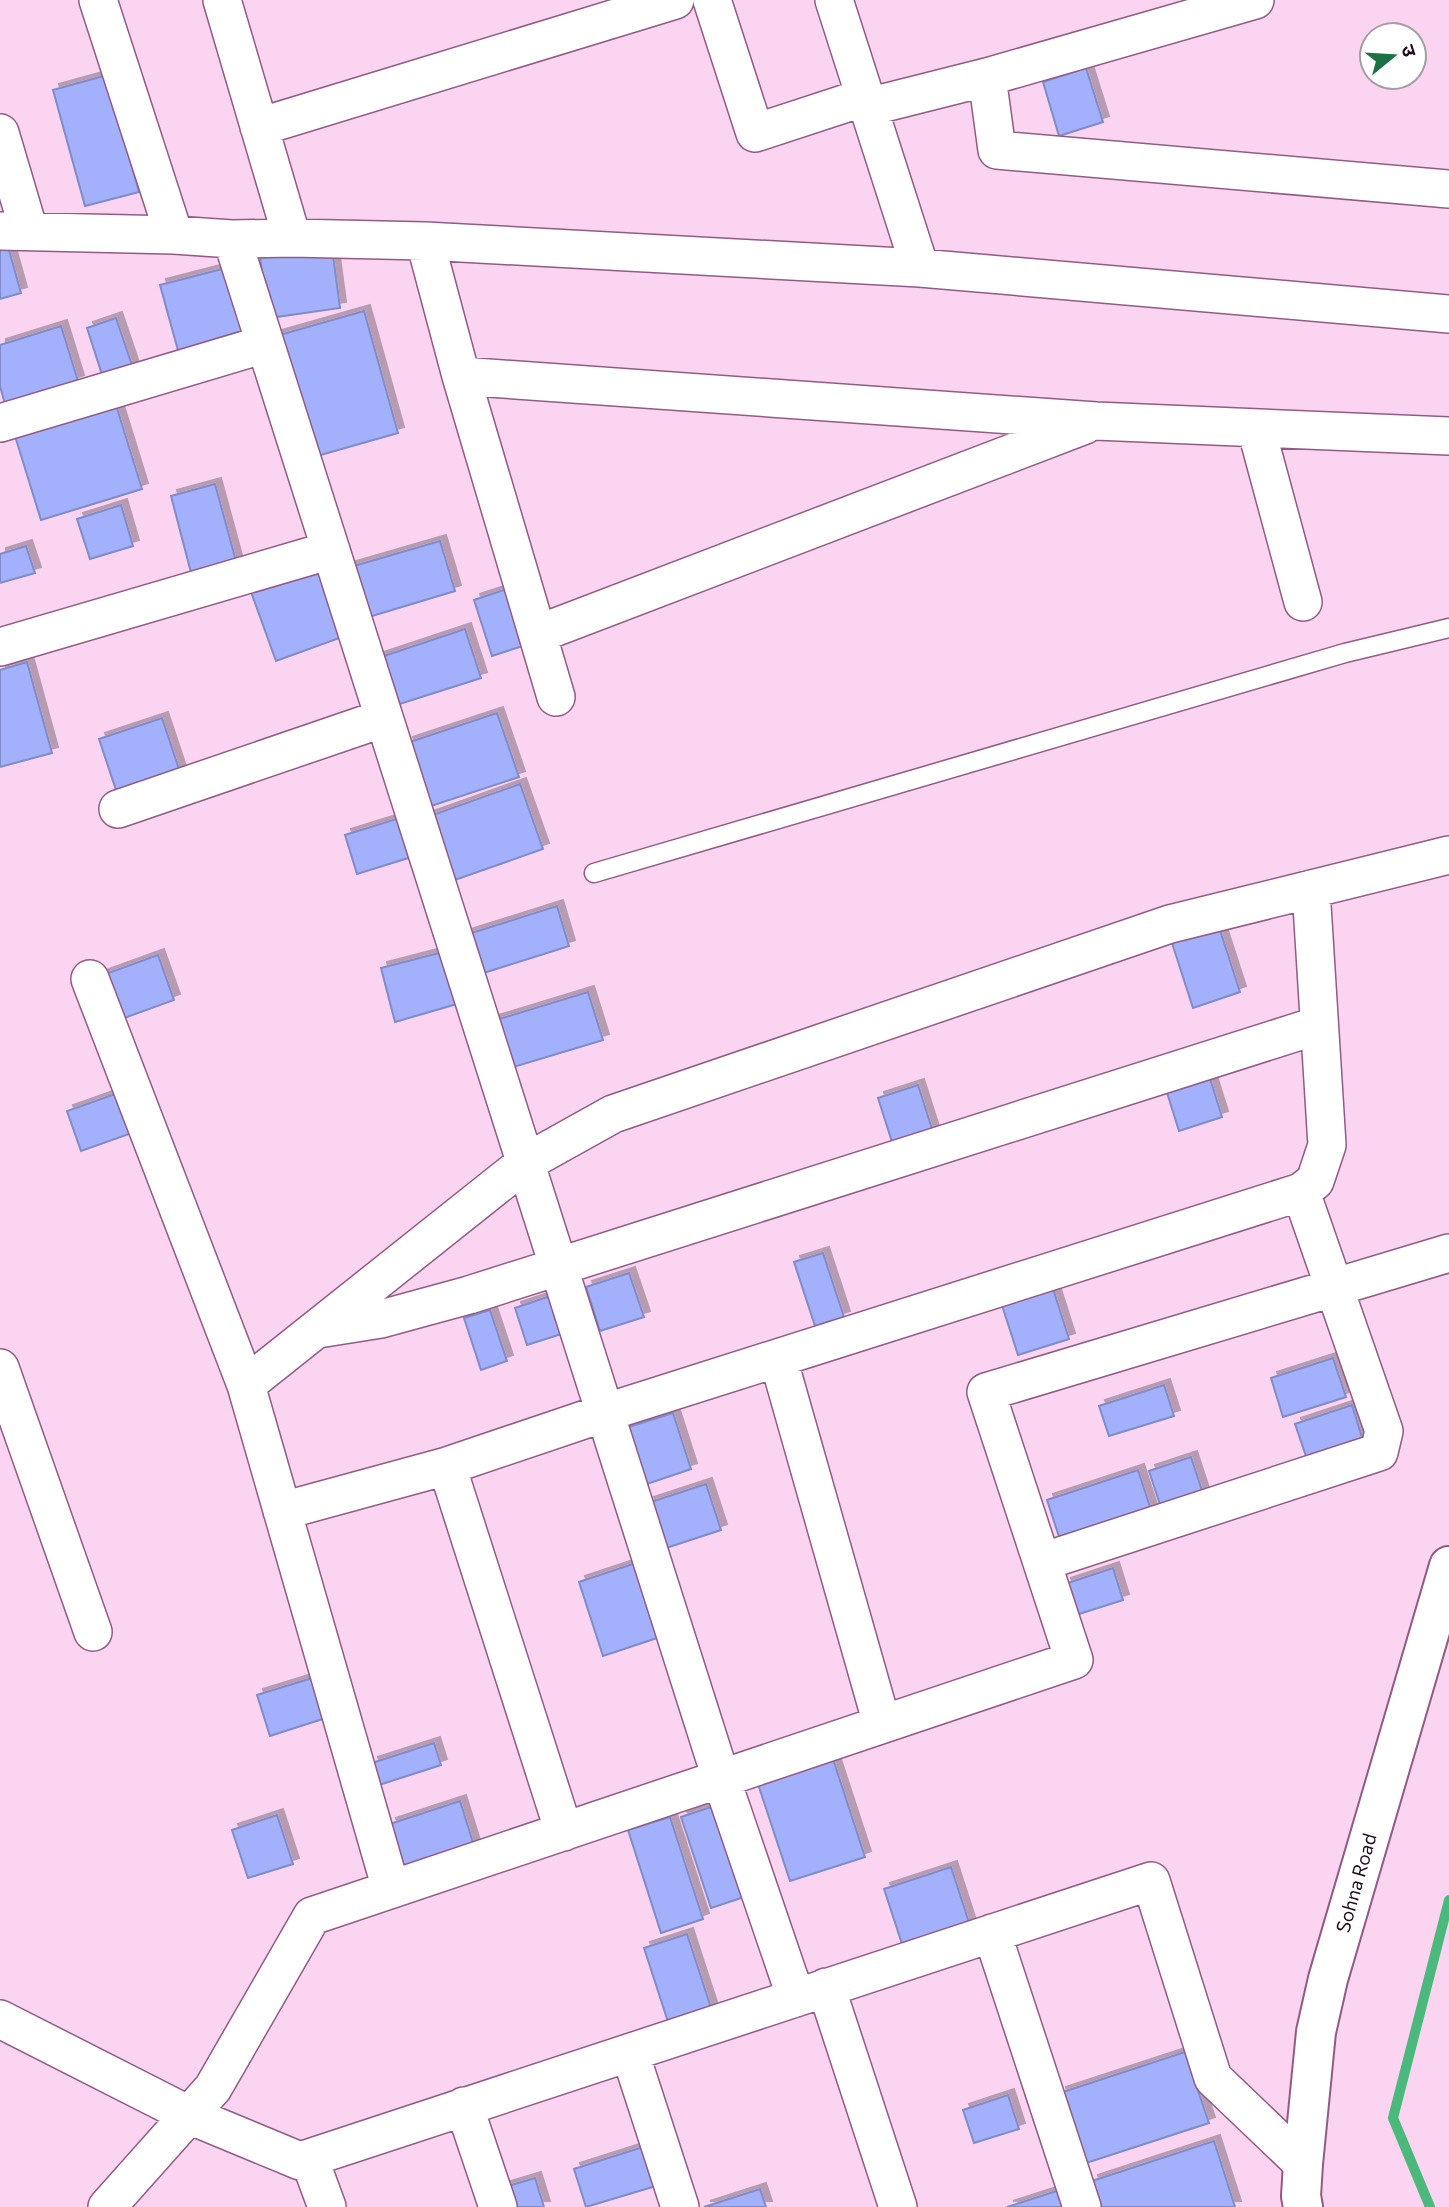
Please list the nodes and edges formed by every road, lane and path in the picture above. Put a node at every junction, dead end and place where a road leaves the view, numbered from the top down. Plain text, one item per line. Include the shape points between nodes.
1 (97, 0) edge
2 (222, 0) edge
3 (675, 0) edge
4 (712, 0) edge
5 (834, 0) edge
6 (1255, 0) edge
7 (987, 77) junction
8 (867, 102) junction
9 (260, 127) junction
10 (0, 133) edge
11 (1449, 189) edge
12 (14, 231) edge
13 (174, 235) junction
14 (292, 238) junction
15 (232, 239) junction
16 (425, 241) junction
17 (920, 268) junction
18 (1449, 314) edge
19 (265, 344) junction
20 (461, 376) junction
21 (1096, 421) junction
22 (0, 423) edge
23 (1256, 428) junction
24 (1449, 436) edge
25 (331, 550) junction
26 (1303, 602) dead end
27 (1449, 628) edge
28 (538, 634) junction
29 (0, 647) edge
30 (556, 697) dead end
31 (384, 718) junction
32 (118, 809) dead end
33 (1449, 855) edge
34 (594, 873) dead end
35 (1311, 889) junction
36 (90, 979) dead end
37 (1320, 1025) junction
38 (525, 1163) junction
39 (1301, 1192) junction
40 (1449, 1253) edge
41 (558, 1266) junction
42 (1334, 1287) junction
43 (317, 1329) junction
44 (778, 1358) junction
45 (0, 1368) edge
46 (246, 1385) junction
47 (604, 1413) junction
48 (447, 1466) junction
49 (282, 1511) junction
50 (1042, 1562) junction
51 (1449, 1566) edge
52 (93, 1632) dead end
53 (882, 1724) junction
54 (721, 1779) junction
55 (564, 1832) junction
56 (391, 1889) junction
57 (992, 1933) junction
58 (811, 1992) junction
59 (0, 2020) edge
60 (629, 2053) junction
61 (464, 2106) junction
62 (189, 2115) junction
63 (309, 2158) junction
64 (1303, 2164) junction
65 (107, 2207) edge
66 (327, 2207) edge
67 (498, 2207) edge
68 (680, 2207) edge
69 (898, 2207) edge
70 (1082, 2207) edge
71 (1303, 2207) edge

1 - 13 street
2 - 9 street
3 - 9 street
4 - 8 street via 755,133
5 - 8 street
6 - 7 street
7 - 8 street
7 - 11 street via 997,150
8 - 17 street
9 - 14 street
10 - 12 street
12 - 13 street
13 - 15 street
14 - 15 street
14 - 16 street
15 - 19 street
16 - 17 street
16 - 20 street
17 - 18 street
19 - 22 street
19 - 25 street
20 - 21 street
20 - 28 street
21 - 23 street
21 - 28 street
23 - 24 street
23 - 26 street
25 - 29 street
25 - 31 street
27 - 34 lane via 1345,653
28 - 30 street
31 - 32 street
31 - 38 street
33 - 35 street
35 - 37 street
35 - 38 street via 1170,924 613,1114
36 - 46 street
37 - 39 street via 1327,1145 1315,1181
37 - 41 street
38 - 41 street
38 - 43 street
39 - 42 street
39 - 44 street
40 - 42 street
41 - 43 street via 381,1319
41 - 47 street
42 - 50 street via 1384,1431 1379,1452
42 - 50 street via 986,1392
43 - 46 street
44 - 47 street
44 - 53 street
45 - 52 street
46 - 49 street
47 - 48 street
47 - 54 street
48 - 49 street
48 - 55 street
49 - 56 street
50 - 53 street via 1074,1660
51 - 64 main road, Sohna Road via 1328,1979 1316,2032
53 - 54 street
54 - 55 street
54 - 58 street
55 - 56 street
56 - 62 street via 312,1916 213,2088
57 - 58 street
57 - 64 street via 1151,1881 1213,2078
57 - 70 street
58 - 60 street
58 - 69 street
59 - 62 street
60 - 61 street
60 - 68 street
61 - 63 street
61 - 67 street
62 - 63 street via 300,2161
62 - 65 street
63 - 66 street
64 - 71 main road, Sohna Road

